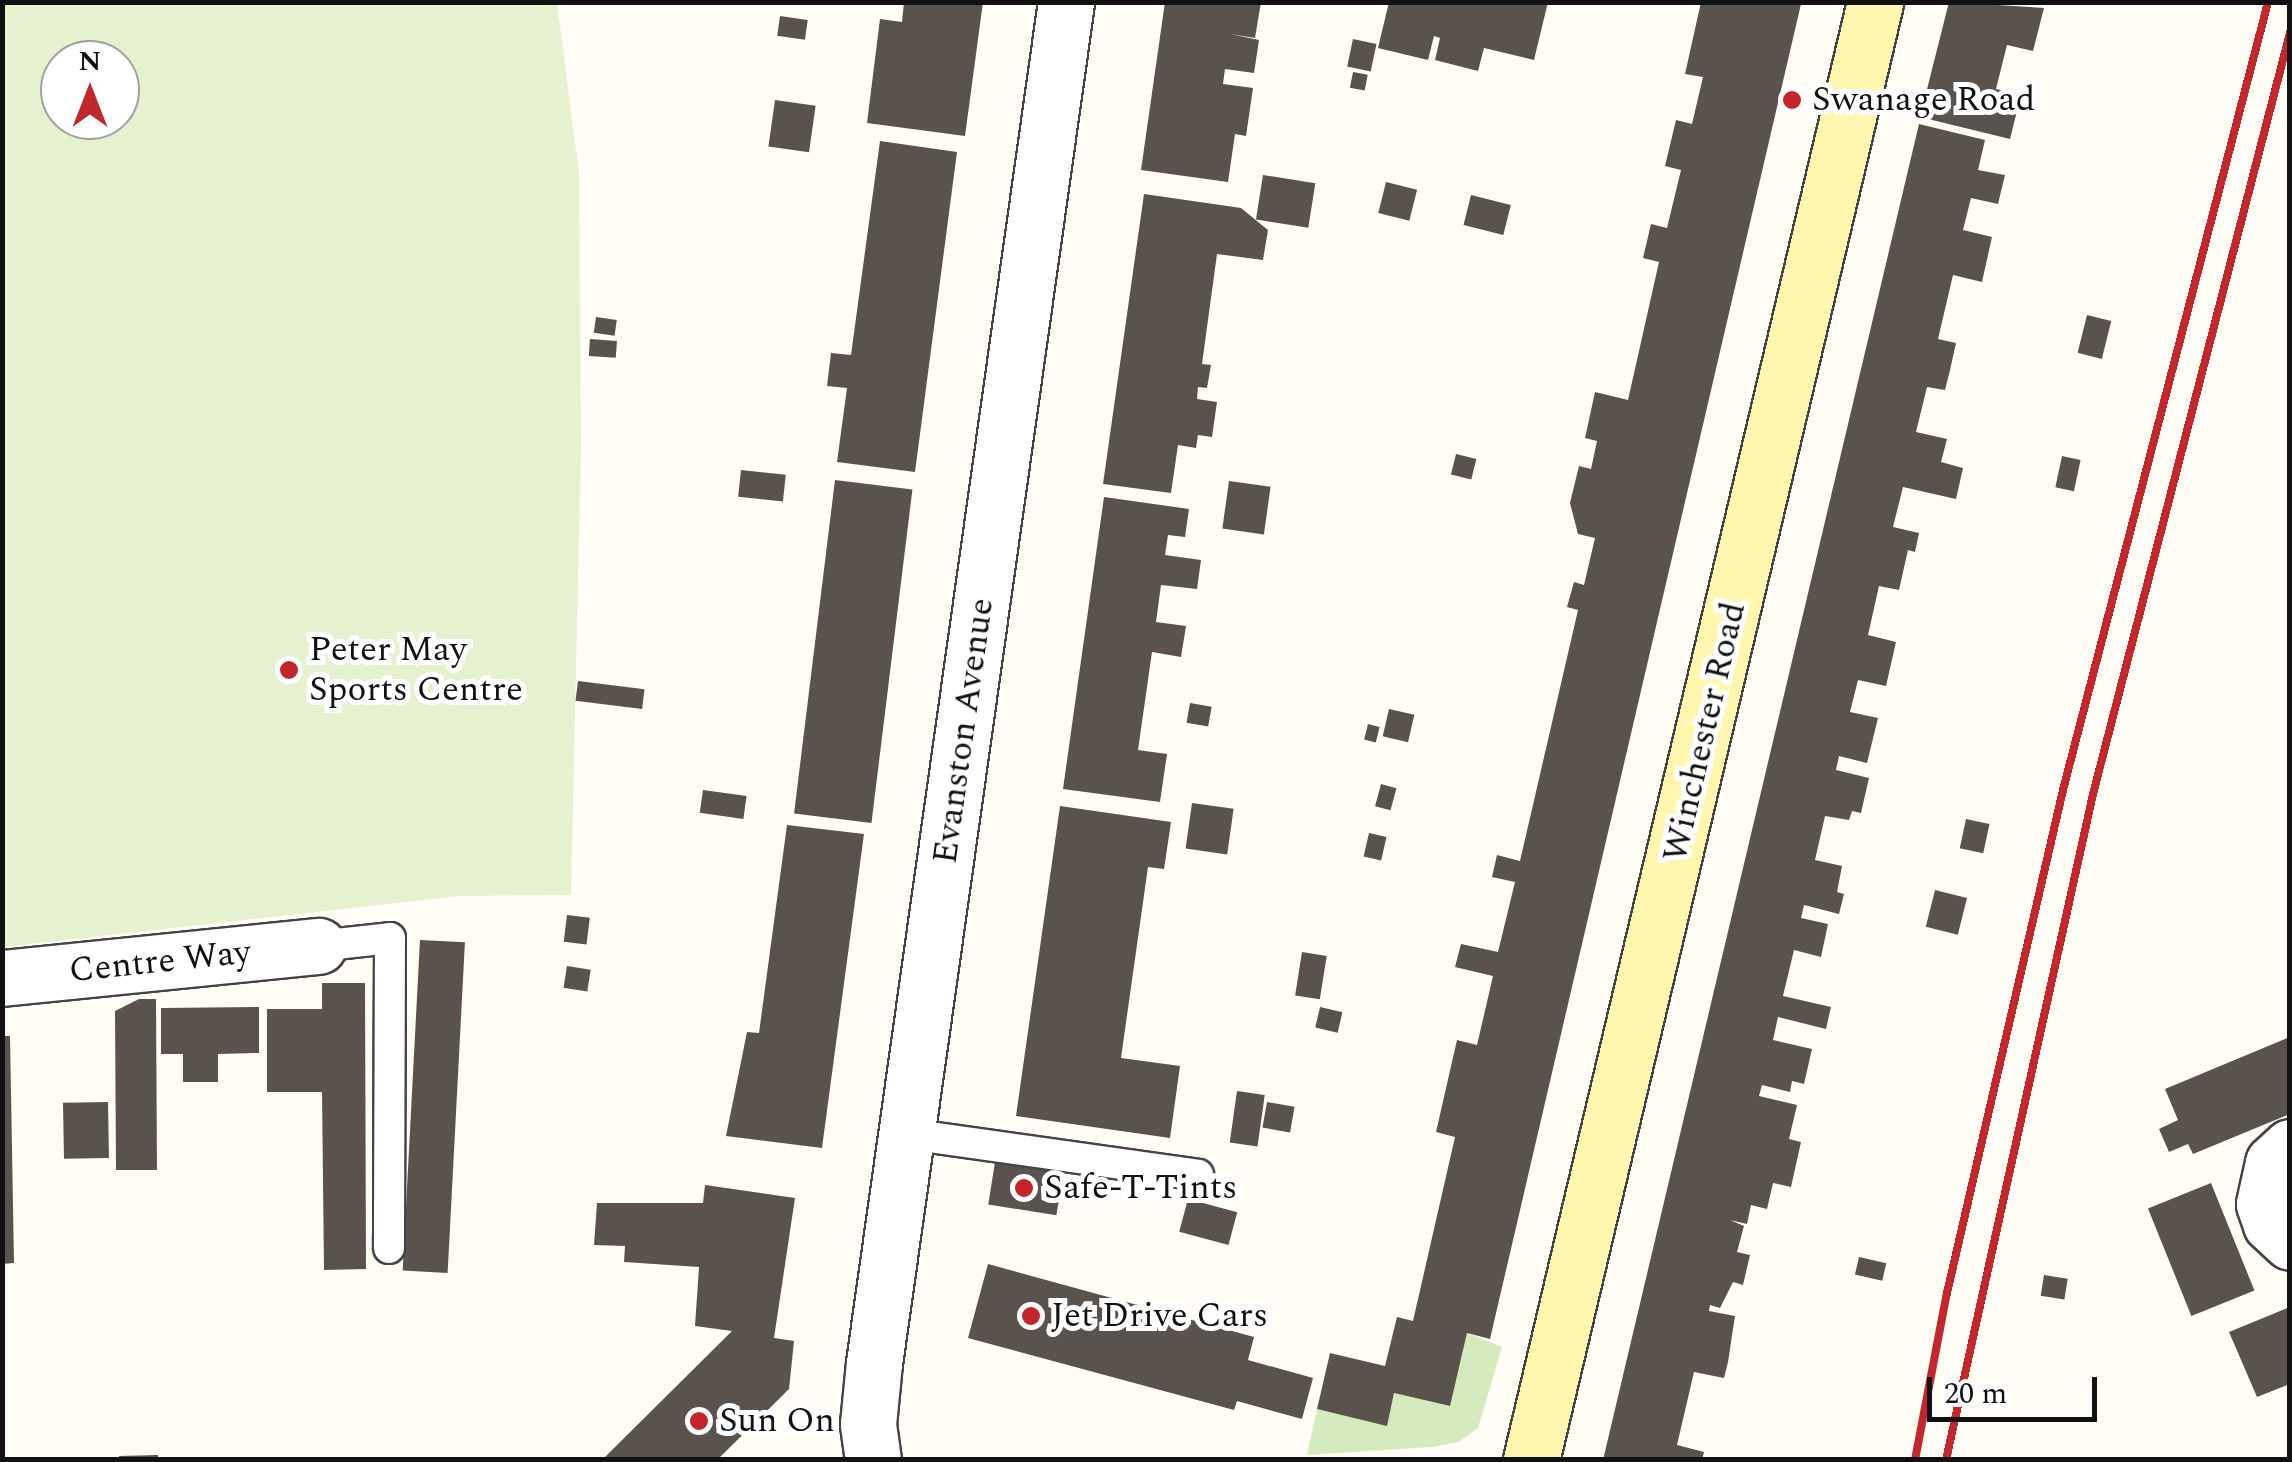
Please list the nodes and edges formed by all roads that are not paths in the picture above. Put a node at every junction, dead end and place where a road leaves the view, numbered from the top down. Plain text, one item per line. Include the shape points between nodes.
1 (1066, 2) edge
2 (1875, 2) edge
3 (318, 946) joint
4 (2, 978) edge
5 (908, 1134) junction
6 (2290, 1147) edge
7 (1198, 1175) dead end
8 (2290, 1242) edge
9 (389, 1248) dead end
10 (873, 1460) edge
11 (1531, 1460) edge

1 - 5 street, Evanston Avenue
2 - 11 main road, Winchester Road
3 - 4 street, Centre Way
3 - 9 lane via 390,938
5 - 7 lane
5 - 10 street, Evanston Avenue via 868,1424
6 - 8 street via 2273,1164 2264,1204 2271,1224

